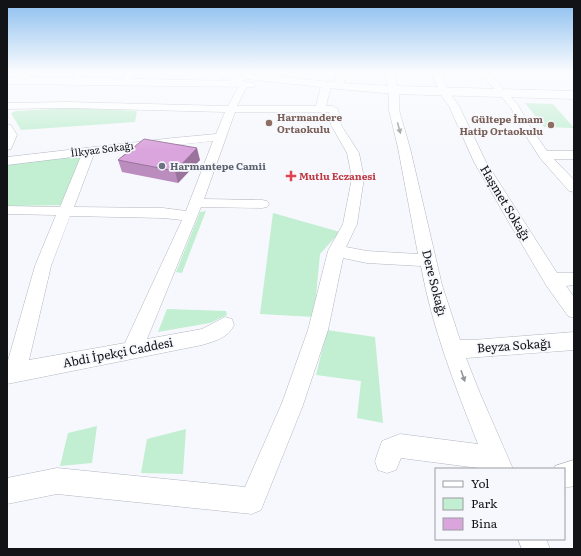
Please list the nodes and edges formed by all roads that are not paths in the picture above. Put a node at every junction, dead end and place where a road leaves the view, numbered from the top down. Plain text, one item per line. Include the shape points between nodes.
1 (236, 98) edge
2 (323, 98) edge
3 (394, 98) edge
4 (448, 98) edge
5 (507, 98) edge
6 (7, 106) edge
7 (231, 109) junction
8 (320, 109) junction
9 (7, 127) edge
10 (221, 137) junction
11 (7, 147) edge
12 (89, 151) junction
13 (544, 155) junction
14 (574, 155) edge
15 (7, 161) edge
16 (574, 188) edge
17 (262, 204) dead end
18 (193, 209) junction
19 (7, 210) edge
20 (65, 210) junction
21 (336, 251) junction
22 (428, 260) junction
23 (574, 279) edge
24 (552, 280) junction
25 (574, 311) edge
26 (225, 325) dead end
27 (574, 341) edge
28 (453, 348) junction
29 (132, 350) junction
30 (9, 375) edge
31 (387, 461) dead end
32 (499, 463) edge
33 (7, 492) edge

1 - 7 street
2 - 8 street
3 -> 22 street, Dere Sokağı via 394,110
4 - 24 street, Haşmet Sokağı via 480,162
5 - 13 street via 515,107
6 - 7 street
7 - 8 street
7 - 10 street
8 - 21 street via 333,109 336,125 353,153 358,178 350,224
9 - 11 street via 11,135
10 - 12 street, İlkyaz Sokağı
10 - 18 street
12 - 15 street, İlkyaz Sokağı
12 - 20 street
13 - 14 street
13 - 16 street
17 - 18 street
18 - 20 street
18 - 29 street
19 - 20 street
20 - 30 street via 43,266
21 - 22 street via 366,257
21 - 33 street via 318,330 292,405 252,500 57,481
22 - 28 street, Dere Sokağı via 433,285
23 - 24 street
24 - 25 street, Haşmet Sokağı
26 - 29 street, Abdi İpekçi Caddesi via 218,331 202,337
27 - 28 street, Beyza Sokağı via 474,349
28 -> 32 street, Dere Sokağı
29 - 30 street, Abdi İpekçi Caddesi
31 - 32 street via 391,450 400,446

